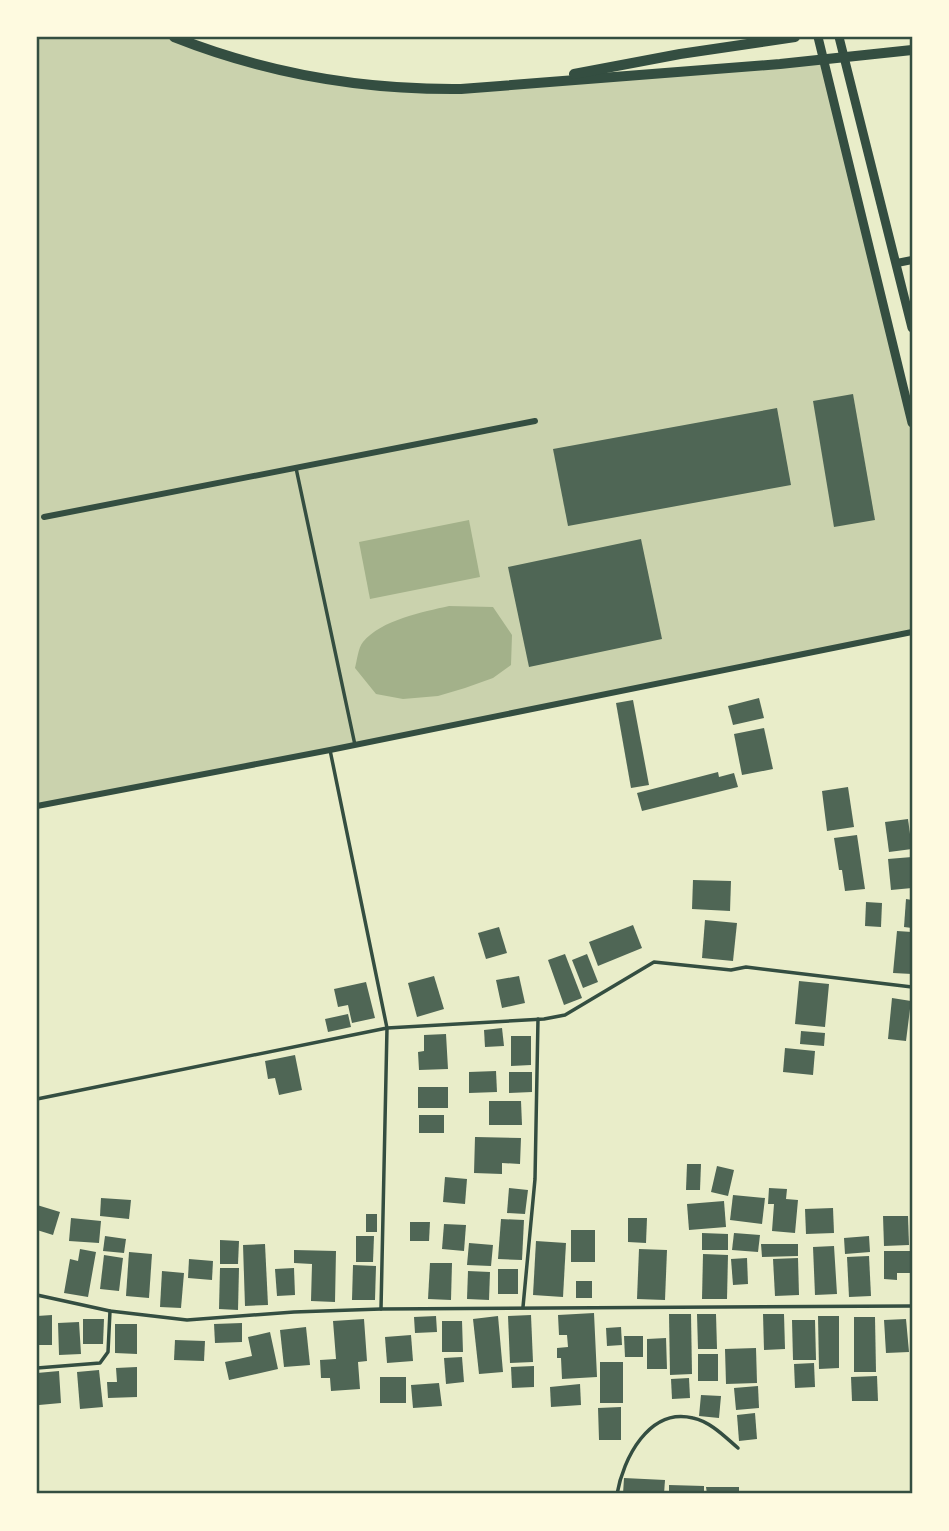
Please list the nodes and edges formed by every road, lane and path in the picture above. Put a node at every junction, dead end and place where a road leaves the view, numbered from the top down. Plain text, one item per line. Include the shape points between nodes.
1 (174, 37) edge
2 (795, 37) edge
3 (818, 37) edge
4 (839, 37) edge
5 (912, 50) edge
6 (845, 57) junction
7 (823, 59) junction
8 (522, 84) junction
9 (912, 260) edge
10 (897, 264) junction
11 (912, 328) edge
12 (535, 422) dead end
13 (912, 423) edge
14 (296, 468) junction
15 (44, 517) dead end
16 (912, 632) edge
17 (355, 745) junction
18 (330, 750) junction
19 (37, 806) edge
20 (912, 987) edge
21 (538, 1019) junction
22 (387, 1028) junction
23 (37, 1099) edge
24 (37, 1295) edge
25 (912, 1306) edge
26 (523, 1308) junction
27 (381, 1309) junction
28 (110, 1311) junction
29 (37, 1368) edge
30 (738, 1448) dead end
31 (617, 1494) edge

1 - 8 main road via 276,69 360,84 425,90
2 - 8 main road
3 - 7 main road
4 - 6 main road
5 - 6 main road
6 - 7 main road
6 - 10 main road
7 - 8 main road
7 - 13 main road
9 - 10 street
10 - 11 main road
12 - 14 street
14 - 15 street
14 - 17 lane
16 - 17 street
17 - 18 street
18 - 19 street
18 - 22 lane
20 - 21 lane via 747,967 731,970 654,962 565,1015
21 - 22 lane
21 - 26 lane via 535,1179
22 - 23 lane
22 - 27 lane
24 - 28 lane
25 - 26 lane
26 - 27 lane
27 - 28 lane via 187,1320
28 - 29 lane via 108,1352 100,1363
30 - 31 lane via 708,1424 674,1417 652,1427 631,1449

